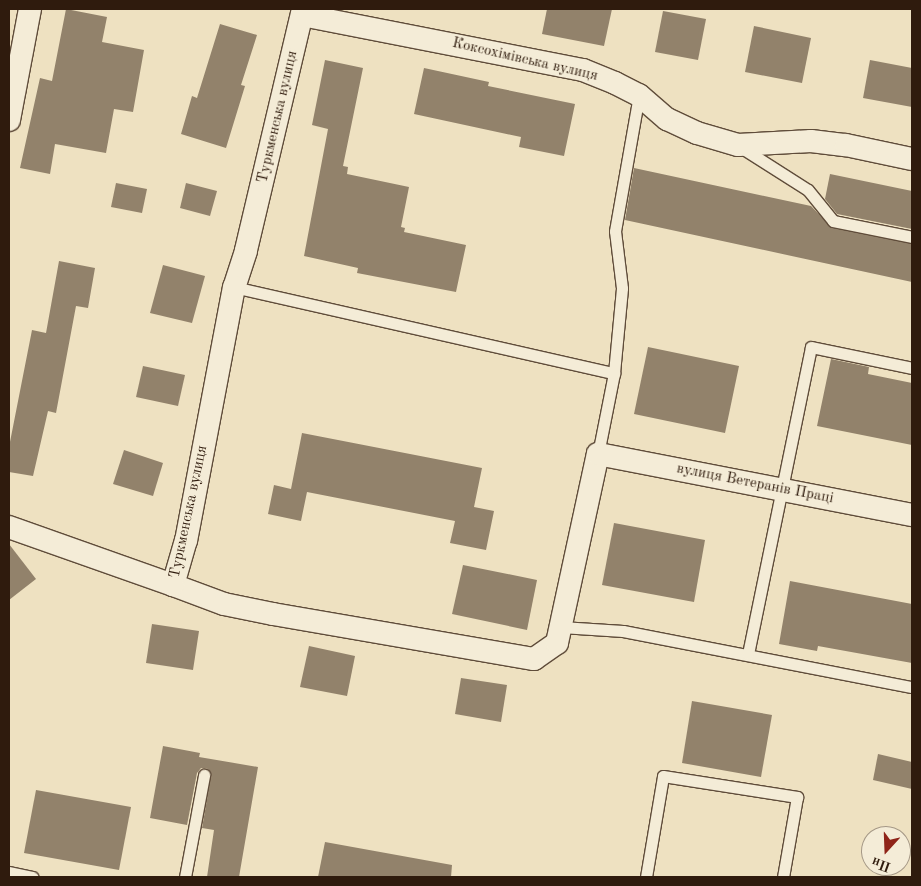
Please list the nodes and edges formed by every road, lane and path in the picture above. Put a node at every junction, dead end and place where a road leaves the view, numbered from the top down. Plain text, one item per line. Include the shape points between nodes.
1 (30, 9) edge
2 (302, 12) edge
3 (639, 95) junction
4 (9, 120) edge
5 (738, 145) junction
6 (912, 159) edge
7 (912, 237) edge
8 (234, 287) junction
9 (912, 368) edge
10 (614, 373) junction
11 (598, 454) junction
12 (782, 490) junction
13 (912, 515) edge
14 (9, 527) edge
15 (173, 585) junction
16 (561, 627) junction
17 (748, 654) junction
18 (912, 687) edge
19 (204, 775) dead end
20 (9, 872) edge
21 (32, 877) edge
22 (185, 877) edge
23 (646, 877) edge
24 (783, 877) edge

1 - 4 street
2 - 3 street, Коксохімівська вулиця via 583,70
2 - 8 street, Туркменська вулиця via 246,251
3 - 5 street, Коксохімівська вулиця via 667,118 696,133
3 - 10 lane via 614,231 622,288
5 - 6 street, Коксохімівська вулиця via 811,141
5 - 7 lane via 808,190 833,221
8 - 10 lane
8 - 15 street, Туркменська вулиця via 186,540
9 - 12 lane via 811,347
10 - 11 lane
11 - 12 street, вулиця Ветеранів Праці
11 - 16 street, Туркменська вулиця
12 - 13 street, вулиця Ветеранів Праці
12 - 17 lane
14 - 15 street
15 - 16 street, Туркменська вулиця via 224,604 534,659 557,643
16 - 17 lane via 623,631
17 - 18 lane
19 - 22 lane
20 - 21 lane
23 - 24 lane via 663,776 797,797

